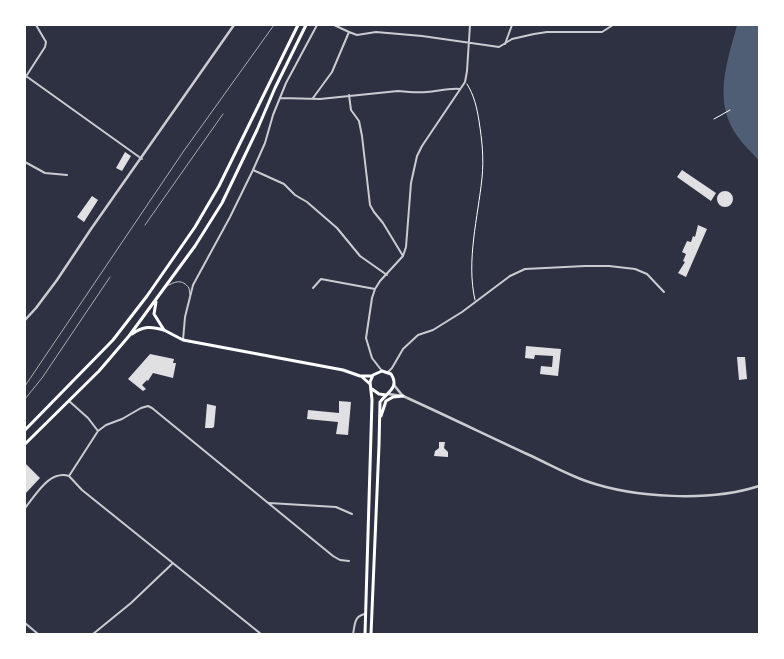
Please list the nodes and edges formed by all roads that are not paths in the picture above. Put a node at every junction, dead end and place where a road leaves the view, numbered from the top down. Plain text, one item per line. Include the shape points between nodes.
1 (36, 25) edge
2 (234, 25) edge
3 (298, 25) edge
4 (306, 25) edge
5 (317, 25) edge
6 (334, 25) edge
7 (470, 25) edge
8 (512, 25) edge
9 (614, 25) edge
10 (349, 32) junction
11 (470, 42) junction
12 (505, 44) junction
13 (26, 77) edge
14 (460, 89) junction
15 (349, 96) junction
16 (280, 98) junction
17 (313, 98) junction
18 (142, 159) junction
19 (25, 162) edge
20 (252, 170) junction
21 (67, 176) dead end
22 (402, 256) junction
23 (387, 275) junction
24 (166, 286) junction
25 (312, 288) dead end
26 (375, 290) junction
27 (664, 292) dead end
28 (190, 296) junction
29 (156, 300) junction
30 (25, 320) edge
31 (164, 330) junction
32 (129, 336) junction
33 (184, 340) junction
34 (377, 365) junction
35 (392, 368) junction
36 (381, 370) junction
37 (376, 372) junction
38 (388, 372) junction
39 (360, 376) junction
40 (372, 376) junction
41 (393, 377) junction
42 (394, 385) junction
43 (371, 386) junction
44 (387, 395) junction
45 (403, 396) junction
46 (69, 400) junction
47 (25, 430) edge
48 (98, 431) junction
49 (25, 444) edge
50 (379, 445) junction
51 (69, 476) junction
52 (759, 486) edge
53 (267, 503) junction
54 (25, 508) edge
55 (352, 514) dead end
56 (349, 561) dead end
57 (173, 563) junction
58 (366, 614) junction
59 (25, 623) edge
60 (38, 634) edge
61 (93, 634) edge
62 (261, 634) edge
63 (352, 634) edge
64 (365, 634) edge
65 (371, 634) edge

1 - 13 street via 46,42
2 - 18 street
3 - 47 main road via 229,168 195,227 113,340
4 - 24 main road via 222,203
5 - 16 street
6 - 10 street
7 - 11 street
8 - 12 street
9 - 12 street via 602,32 547,32 512,39
10 - 11 street
10 - 17 street via 332,72
11 - 12 street via 496,47
11 - 14 street via 465,82
13 - 18 street
14 - 15 street
14 - 22 street via 418,156 411,183 408,233
15 - 17 street
15 - 22 street via 362,136 370,205
16 - 17 street
16 - 20 street
18 - 30 street
19 - 21 street via 45,173
20 - 23 street via 287,186 337,228 360,256
20 - 28 street
22 - 23 street
23 - 26 street
24 - 28 lane via 183,282 189,288
24 - 29 main road
25 - 26 street via 321,279
26 - 34 street via 366,338 369,352
27 - 35 street via 647,274 635,270 609,266 525,269 433,330 418,335 402,349
28 - 33 street
29 - 31 main road via 154,314
29 - 32 main road
31 - 32 main road via 145,327
31 - 33 main road
32 - 46 main road
33 - 39 main road
34 - 36 street
34 - 37 street
35 - 38 street
35 - 41 street
36 - 37 main road
36 - 38 main road
37 - 40 main road
38 - 41 main road
39 - 40 main road
39 - 43 main road
40 - 43 main road
41 - 42 main road
42 - 44 main road
42 - 45 street
43 - 44 main road via 376,393
43 - 58 main road
44 - 45 street
44 - 50 main road via 380,402
45 - 50 main road via 384,403
45 - 52 street via 570,474 601,485 673,495 728,494
46 - 48 street
46 - 49 main road
48 - 51 street
48 - 53 street via 148,406
50 - 65 main road
51 - 54 street via 56,475
51 - 57 street
53 - 55 street via 336,507
53 - 56 street via 334,556
57 - 61 street
57 - 62 street
58 - 63 street via 357,617
58 - 64 main road
59 - 60 street

